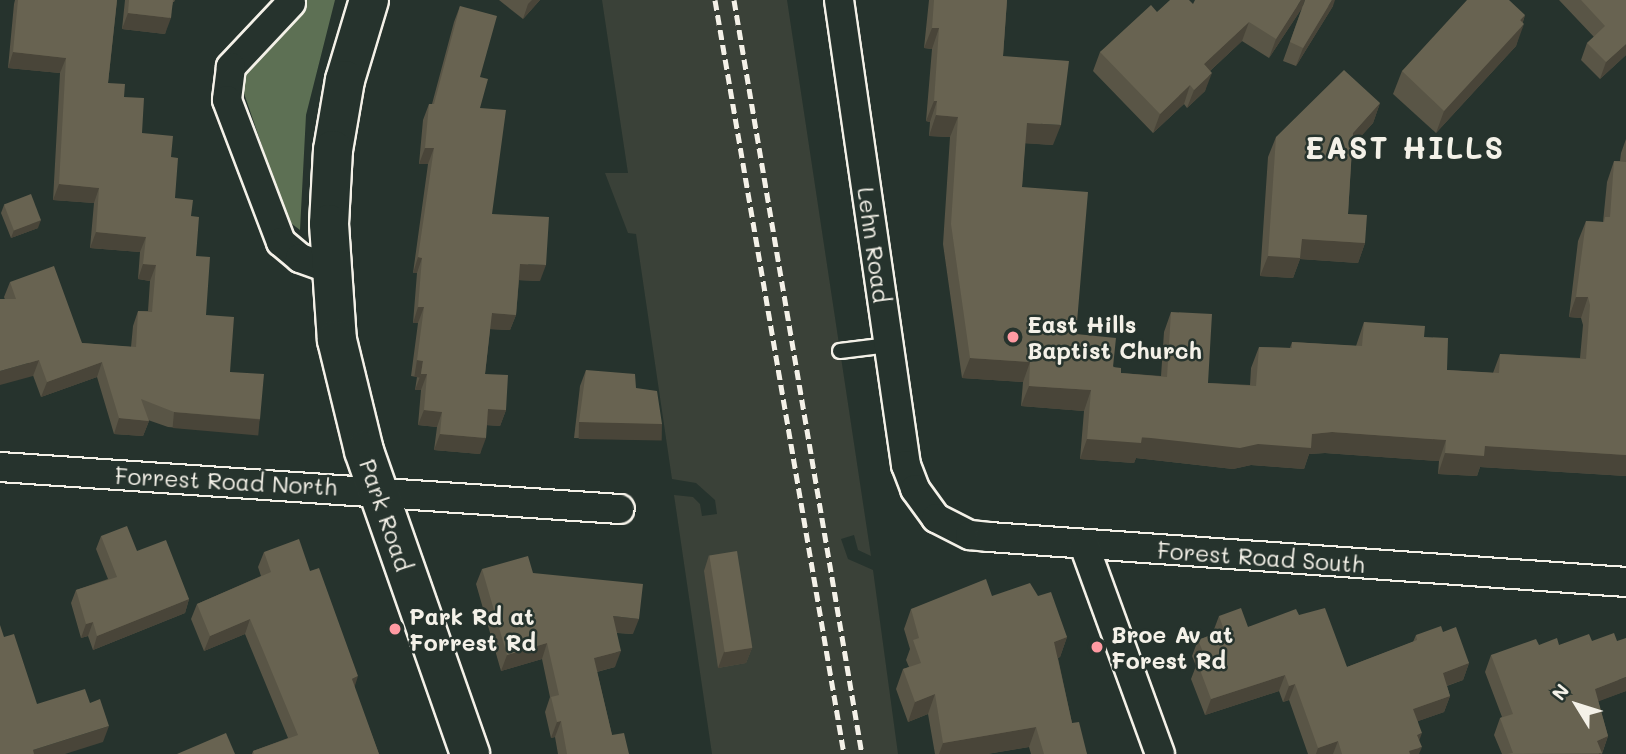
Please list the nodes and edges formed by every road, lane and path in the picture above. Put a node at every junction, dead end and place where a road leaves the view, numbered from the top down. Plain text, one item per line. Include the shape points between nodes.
1 (369, 0) edge
2 (839, 0) edge
3 (291, 3) dead end
4 (330, 269) junction
5 (889, 345) junction
6 (840, 351) dead end
7 (0, 467) edge
8 (377, 489) junction
9 (915, 489) joint
10 (620, 509) dead end
11 (1084, 545) junction
12 (1626, 582) edge
13 (470, 754) edge
14 (1160, 754) edge

1 - 4 main road, Park Road via 348,68 335,138
2 - 5 street, Lehn Road
3 - 4 street via 231,67 227,100 281,242 300,258
4 - 8 main road, Park Road via 343,375
5 - 6 lane
5 - 9 street, Lehn Road via 906,465
7 - 8 street, Forrest Road North
8 - 10 street, Forrest Road North
8 - 13 main road, Park Road
9 - 11 street, Forest Road South via 936,518 970,535
11 - 12 street, Forest Road South
11 - 14 street

